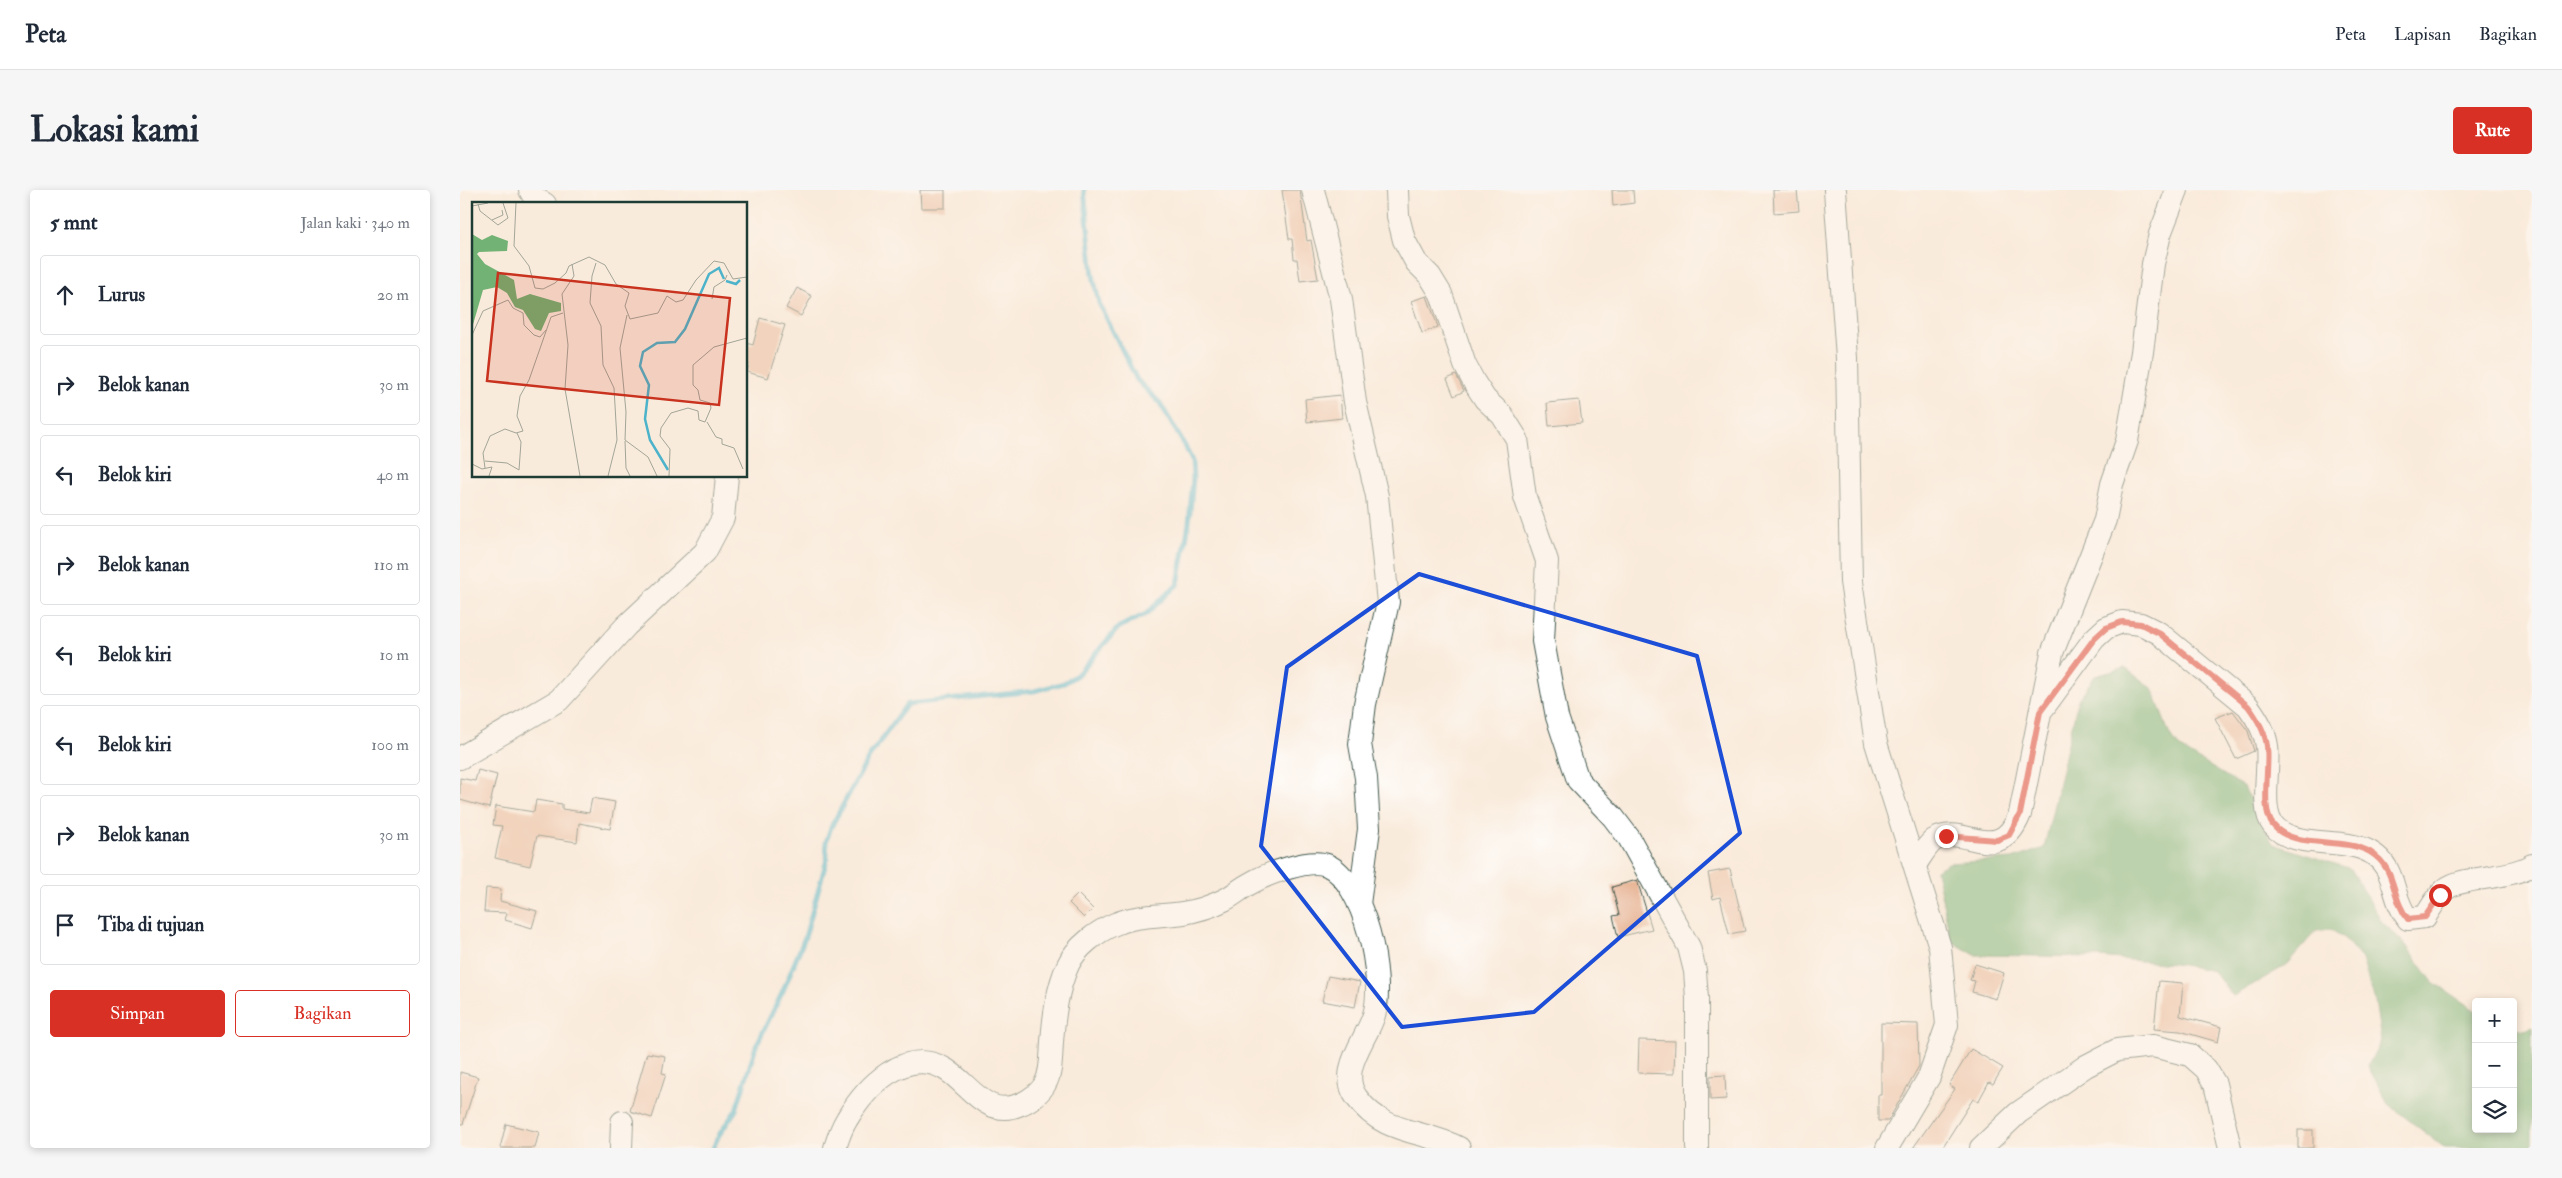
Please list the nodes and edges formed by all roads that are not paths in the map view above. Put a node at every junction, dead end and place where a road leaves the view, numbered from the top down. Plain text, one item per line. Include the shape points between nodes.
1 (530, 190) edge
2 (1313, 190) edge
3 (1397, 190) edge
4 (1835, 190) edge
5 (2177, 190) edge
6 (542, 202) edge
7 (727, 478) edge
8 (2040, 712) junction
9 (460, 758) edge
10 (1915, 865) junction
11 (2532, 865) edge
12 (1359, 904) junction
13 (622, 1122) dead end
14 (621, 1148) edge
15 (834, 1148) edge
16 (1459, 1148) edge
17 (1697, 1148) edge
18 (1887, 1148) edge
19 (1981, 1148) edge
20 (2230, 1148) edge

1 - 6 street
2 - 12 street via 1340,299 1355,402 1377,496 1388,602 1360,744 1369,829
3 - 17 street via 1398,216 1404,240 1416,262 1441,294 1474,382 1517,439 1525,497 1547,561 1543,642 1557,717 1578,780 1629,838 1689,947 1697,998
4 - 10 street via 1847,358 1852,582 1876,742
5 - 8 street via 2160,234 2153,264 2127,441 2112,484 2105,520 2052,653
7 - 9 street via 723,518 705,552 626,626 559,700
8 - 10 street via 2020,814 2009,835 1997,840 1946,836 1933,840
8 - 11 street via 2094,639 2106,628 2122,622 2141,624 2159,633 2248,706 2256,717 2267,747 2268,809 2272,824 2281,834 2298,839 2350,844 2370,852 2389,869 2403,913 2408,919 2425,917 2446,888 2510,875
10 - 18 street via 1940,947 1947,1025 1929,1077
12 - 15 street via 1344,878 1332,869 1326,865 1303,864 1252,882 1225,900 1187,912 1116,923 1087,941 1068,963 1056,1004 1050,1069 1046,1084 1036,1095 1020,1105 991,1106 946,1070 932,1063 900,1066 875,1082 846,1119
12 - 16 street via 1377,973 1374,1013 1349,1069 1354,1096 1372,1117 1398,1129
13 - 14 street
19 - 20 street via 2018,1113 2086,1066 2118,1050 2153,1046 2190,1055 2206,1069 2215,1084

